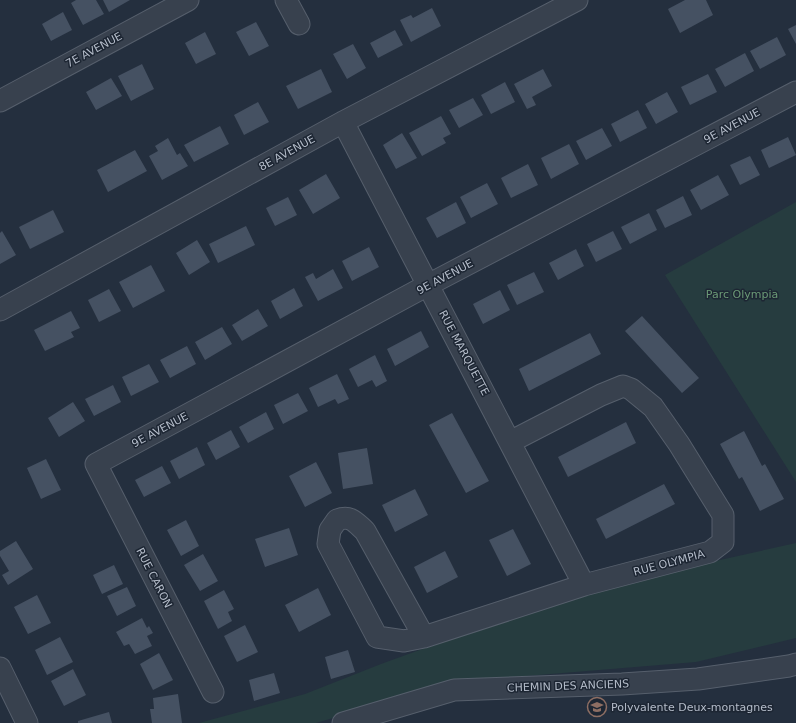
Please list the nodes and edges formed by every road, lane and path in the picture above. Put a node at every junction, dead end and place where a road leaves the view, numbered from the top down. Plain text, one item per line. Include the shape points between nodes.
1 (188, 0) edge
2 (286, 0) edge
3 (577, 0) edge
4 (298, 24) dead end
5 (796, 92) edge
6 (0, 101) edge
7 (344, 122) junction
8 (428, 285) junction
9 (0, 310) edge
10 (510, 442) junction
11 (96, 464) joint
12 (584, 585) junction
13 (424, 637) junction
14 (794, 666) edge
15 (0, 668) edge
16 (213, 692) dead end
17 (27, 723) edge
18 (343, 723) edge

1 - 6 street, 7E AVENUE
2 - 4 street
3 - 7 street, 8E AVENUE
5 - 8 street, 9E AVENUE
7 - 8 street, RUE MARQUETTE
7 - 9 street, 8E AVENUE
8 - 10 street, RUE MARQUETTE
8 - 11 street, 9E AVENUE
10 - 12 street, RUE MARQUETTE
10 - 12 street, RUE OLYMPIA via 601,394 623,386 631,389 653,407 723,516 722,542 710,552
11 - 16 street, RUE CARON
12 - 13 street, RUE OLYMPIA
13 - 13 street, RUE OLYMPIA via 365,531 345,517 337,520 330,530 328,544 377,637 404,641
14 - 18 street, CHEMIN DES ANCIENS via 698,679 454,690
15 - 17 street

